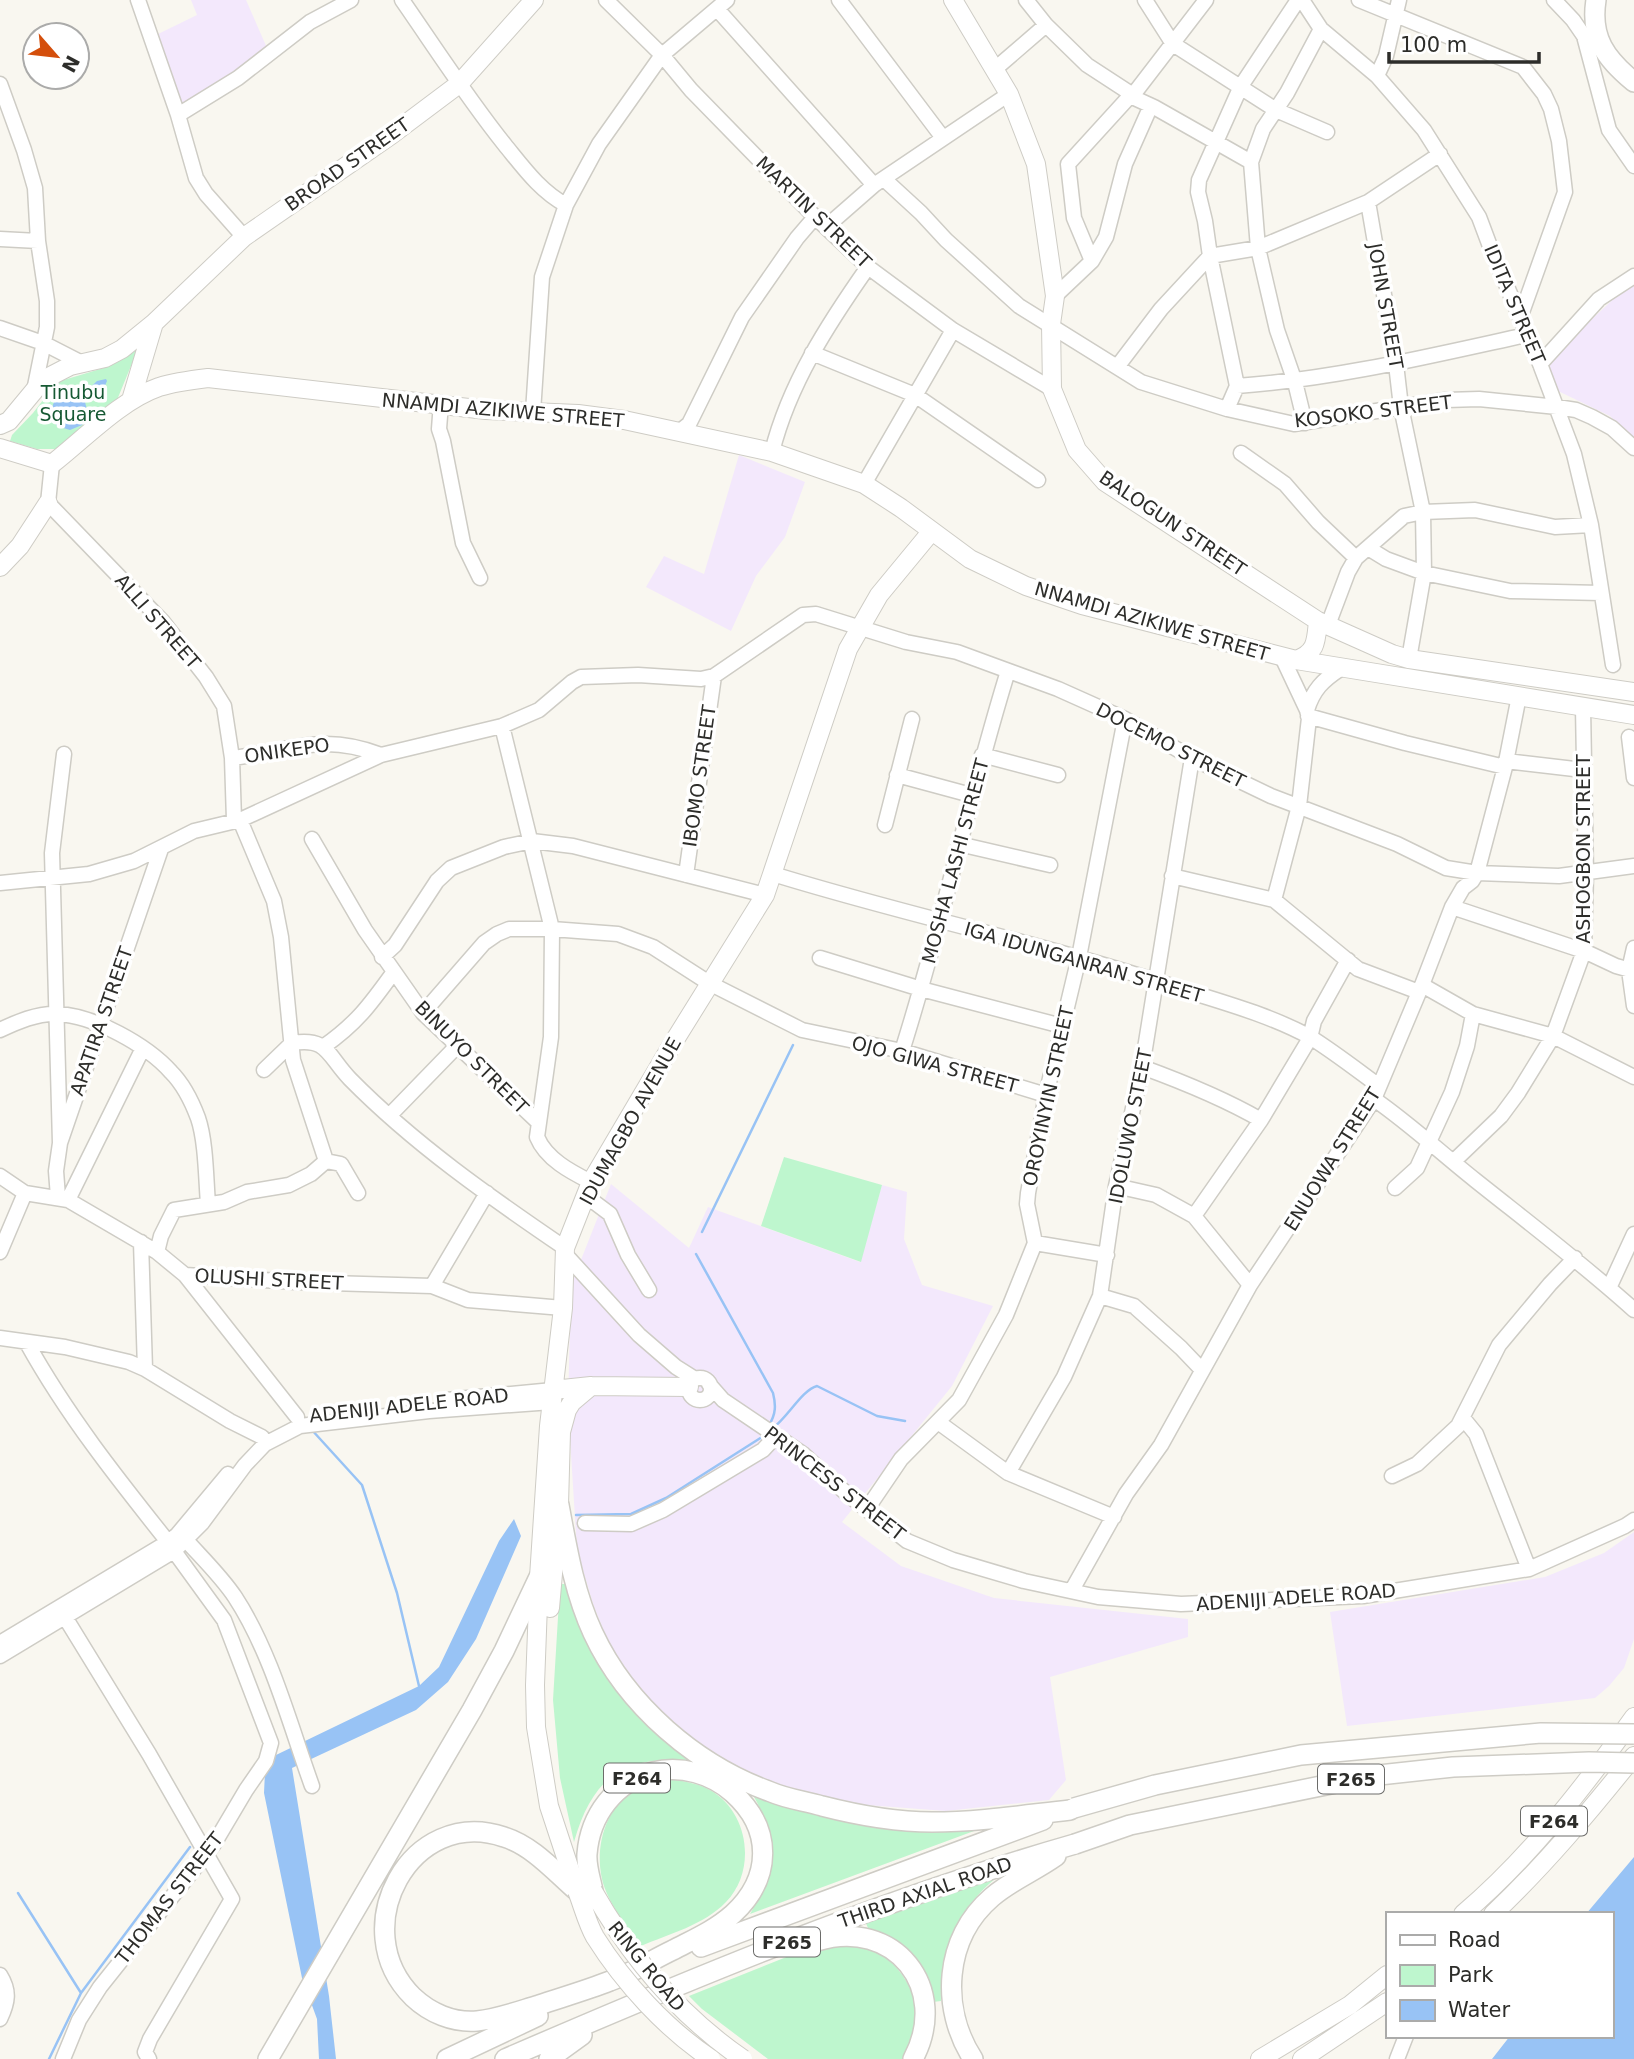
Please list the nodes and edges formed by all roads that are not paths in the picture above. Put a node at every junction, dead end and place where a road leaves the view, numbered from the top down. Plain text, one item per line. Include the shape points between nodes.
1 (138, 0) edge
2 (351, 0) edge
3 (402, 0) edge
4 (534, 0) edge
5 (606, 0) edge
6 (839, 0) edge
7 (953, 0) edge
8 (1026, 0) edge
9 (1145, 0) edge
10 (1206, 0) edge
11 (1300, 0) edge
12 (1359, 0) edge
13 (1554, 0) edge
14 (1597, 0) edge
15 (722, 4) edge
16 (1397, 7) edge
17 (1046, 25) junction
18 (1321, 29) junction
19 (1174, 44) junction
20 (662, 55) junction
21 (995, 69) junction
22 (1377, 76) junction
23 (1634, 82) edge
24 (0, 84) edge
25 (459, 84) junction
26 (1241, 86) junction
27 (1009, 94) junction
28 (1132, 95) junction
29 (1154, 107) junction
30 (1276, 110) junction
31 (178, 115) junction
32 (1326, 132) dead end
33 (943, 138) junction
34 (1214, 141) junction
35 (1440, 154) junction
36 (1251, 162) junction
37 (1634, 166) edge
38 (879, 182) junction
39 (1368, 202) junction
40 (566, 205) junction
41 (820, 222) junction
42 (244, 237) junction
43 (0, 239) edge
44 (38, 241) junction
45 (1258, 248) junction
46 (1210, 256) junction
47 (1092, 261) junction
48 (868, 267) junction
49 (1634, 276) edge
50 (1055, 296) junction
51 (1520, 318) junction
52 (155, 323) junction
53 (1051, 324) junction
54 (0, 328) edge
55 (953, 330) junction
56 (1526, 335) junction
57 (43, 343) junction
58 (812, 353) junction
59 (82, 363) junction
60 (1396, 364) junction
61 (1541, 364) junction
62 (1117, 367) junction
63 (1295, 382) junction
64 (1237, 386) junction
65 (1052, 389) junction
66 (34, 391) junction
67 (915, 395) junction
68 (131, 400) junction
69 (441, 403) junction
70 (1401, 407) junction
71 (1557, 407) junction
72 (1227, 409) junction
73 (533, 412) junction
74 (1305, 423) junction
75 (0, 425) edge
76 (680, 432) junction
77 (0, 448) edge
78 (1634, 448) edge
79 (772, 452) junction
80 (1241, 453) dead end
81 (52, 464) junction
82 (1038, 480) dead end
83 (864, 484) junction
84 (48, 503) junction
85 (1423, 512) junction
86 (1591, 525) junction
87 (931, 532) junction
88 (1368, 548) junction
89 (1356, 558) junction
90 (0, 567) edge
91 (1424, 573) junction
92 (480, 578) dead end
93 (1601, 593) junction
94 (1323, 623) junction
95 (860, 628) junction
96 (1289, 659) junction
97 (1409, 659) junction
98 (1613, 665) dead end
99 (1340, 669) junction
100 (1007, 671) junction
101 (714, 676) junction
102 (1634, 692) edge
103 (1519, 696) junction
104 (1583, 707) junction
105 (1308, 713) junction
106 (1634, 715) edge
107 (912, 719) dead end
108 (1125, 719) junction
109 (502, 726) junction
110 (1629, 737) dead end
111 (64, 754) dead end
112 (382, 755) junction
113 (982, 755) junction
114 (232, 758) junction
115 (1192, 758) junction
116 (1505, 764) junction
117 (1583, 770) junction
118 (897, 775) junction
119 (1058, 775) dead end
120 (1634, 778) edge
121 (971, 795) junction
122 (1299, 806) junction
123 (237, 820) junction
124 (885, 825) dead end
125 (312, 839) dead end
126 (532, 841) junction
127 (960, 844) junction
128 (161, 849) junction
129 (1051, 865) dead end
130 (1634, 866) edge
131 (1477, 873) junction
132 (774, 874) junction
133 (1586, 874) junction
134 (686, 875) junction
135 (1172, 876) junction
136 (54, 878) junction
137 (0, 883) edge
138 (765, 895) junction
139 (1275, 900) junction
140 (1451, 907) junction
141 (940, 919) junction
142 (552, 929) junction
143 (1634, 948) edge
144 (1584, 951) junction
145 (382, 957) junction
146 (1079, 957) junction
147 (821, 958) dead end
148 (1348, 960) junction
149 (1632, 970) edge
150 (393, 973) junction
151 (1156, 980) junction
152 (709, 983) junction
153 (921, 989) junction
154 (1420, 989) junction
155 (1634, 1006) edge
156 (423, 1013) junction
157 (56, 1014) junction
158 (1473, 1014) junction
159 (100, 1025) junction
160 (1062, 1026) junction
161 (0, 1030) edge
162 (1553, 1036) junction
163 (1310, 1038) junction
164 (292, 1043) junction
165 (457, 1046) junction
166 (323, 1047) junction
167 (143, 1048) junction
168 (901, 1051) junction
169 (1142, 1068) junction
170 (264, 1070) dead end
171 (1634, 1077) edge
172 (1376, 1093) junction
173 (1046, 1095) junction
174 (389, 1116) junction
175 (1261, 1120) junction
176 (537, 1121) junction
177 (1429, 1141) junction
178 (60, 1143) junction
179 (326, 1161) junction
180 (1454, 1161) junction
181 (0, 1176) edge
182 (1116, 1186) junction
183 (1395, 1188) dead end
184 (589, 1189) junction
185 (25, 1193) junction
186 (358, 1193) dead end
187 (487, 1193) junction
188 (63, 1199) junction
189 (208, 1204) junction
190 (1194, 1216) junction
191 (1634, 1234) edge
192 (141, 1242) junction
193 (1035, 1243) junction
194 (565, 1251) junction
195 (0, 1252) edge
196 (157, 1252) junction
197 (1107, 1255) junction
198 (1576, 1258) junction
199 (185, 1275) junction
200 (1250, 1285) junction
201 (432, 1286) junction
202 (1609, 1287) junction
203 (649, 1290) dead end
204 (1100, 1296) junction
205 (563, 1308) junction
206 (1634, 1310) edge
207 (0, 1338) edge
208 (27, 1343) junction
209 (145, 1369) junction
210 (1202, 1370) junction
211 (698, 1383) junction
212 (592, 1386) junction
213 (552, 1396) junction
214 (723, 1399) junction
215 (297, 1417) junction
216 (1463, 1418) junction
217 (938, 1422) junction
218 (262, 1437) junction
219 (775, 1437) junction
220 (1008, 1473) junction
221 (1392, 1476) dead end
222 (559, 1504) junction
223 (867, 1509) junction
224 (1114, 1517) junction
225 (1634, 1520) edge
226 (585, 1523) dead end
227 (185, 1539) junction
228 (171, 1546) junction
229 (1529, 1569) junction
230 (546, 1571) junction
231 (1072, 1590) junction
232 (63, 1613) junction
233 (0, 1643) edge
234 (0, 1656) edge
235 (1634, 1717) edge
236 (1634, 1734) edge
237 (1634, 1756) edge
238 (1634, 1763) edge
239 (311, 1783) dead end
240 (1072, 1809) junction
241 (1075, 1843) junction
242 (204, 1847) junction
243 (585, 1891) junction
244 (1465, 1912) edge
245 (1495, 1912) edge
246 (0, 1975) edge
247 (1386, 1976) edge
248 (611, 1981) junction
249 (679, 1983) junction
250 (1386, 2003) edge
251 (0, 2019) edge
252 (671, 2027) junction
253 (1405, 2038) edge
254 (63, 2059) edge
255 (149, 2059) edge
256 (268, 2059) edge
257 (448, 2059) edge
258 (505, 2059) edge
259 (549, 2059) edge
260 (695, 2059) edge
261 (710, 2059) edge
262 (743, 2059) edge
263 (913, 2059) edge
264 (973, 2059) edge
265 (1260, 2059) edge
266 (1302, 2059) edge
267 (1397, 2059) edge

1 - 31 street
2 - 31 street via 310,22 238,78
3 - 25 street
4 - 25 main road, BROAD STREET
5 - 20 street, MARTIN STREET
6 - 33 street
7 - 21 main road, BALOGUN STREET
8 - 17 street
9 - 19 street
10 - 19 street
11 - 18 street, IDITA STREET
11 - 26 street
12 - 16 street
13 - 37 street via 1584,36 1609,130
14 - 23 highway via 1594,15 1601,45
15 - 20 street
15 - 38 street, KOSOKO STREET
16 - 22 street
16 - 51 street via 1522,68 1551,109 1564,192
17 - 21 street
17 - 28 street via 1087,65
18 - 22 street, IDITA STREET
18 - 30 street
19 - 26 street
19 - 28 street
20 - 40 street via 599,144
20 - 41 street, MARTIN STREET
21 - 27 main road, BALOGUN STREET
22 - 35 street, IDITA STREET
24 - 44 street via 35,188
25 - 40 street via 529,174
25 - 42 main road, BROAD STREET
26 - 30 street
26 - 34 street
27 - 33 street
27 - 50 main road, BALOGUN STREET via 1036,164
28 - 29 street
28 - 47 street via 1068,164 1074,218
29 - 34 street
29 - 47 street via 1125,164 1106,237
30 - 32 street
30 - 36 street
31 - 42 street via 196,178
33 - 38 street
34 - 36 street
34 - 46 street via 1198,192
35 - 39 street
35 - 51 street, IDITA STREET via 1479,217
36 - 45 street
38 - 41 street
38 - 53 street, KOSOKO STREET via 1006,295
39 - 45 street
39 - 60 street, JOHN STREET
40 - 73 street via 542,278
41 - 48 street, MARTIN STREET
41 - 76 street via 797,238 742,317 689,424
42 - 52 main road, BROAD STREET
43 - 44 street
44 - 57 street via 47,301
45 - 46 street
45 - 63 street via 1277,330
46 - 62 street via 1161,309
46 - 64 street
47 - 50 street
48 - 55 street, MARTIN STREET
48 - 58 street
49 - 61 street via 1599,299
50 - 53 main road, BALOGUN STREET
51 - 56 street, IDITA STREET
52 - 59 main road, BROAD STREET via 105,359
52 - 68 main road, BROAD STREET
53 - 62 street, KOSOKO STREET
53 - 65 main road, BALOGUN STREET
54 - 57 street
55 - 65 street, MARTIN STREET
55 - 67 street
56 - 60 street
56 - 61 street, IDITA STREET
57 - 59 street
57 - 66 street
58 - 67 street
58 - 79 street via 778,426
59 - 66 main road, BROAD STREET via 58,371
60 - 63 street
60 - 70 street, JOHN STREET
61 - 71 street, IDITA STREET
62 - 72 street, KOSOKO STREET via 1141,382
63 - 64 street
63 - 74 street
64 - 72 street
65 - 94 main road, BALOGUN STREET via 1077,450 1105,482
66 - 75 main road, BROAD STREET via 9,421
67 - 82 street
67 - 83 street
68 - 69 main road, NNAMDI AZIKIWE STREET via 157,388 208,378
68 - 81 main road, NNAMDI AZIKIWE STREET
69 - 73 main road, NNAMDI AZIKIWE STREET
69 - 92 street via 439,429 463,543
70 - 71 street, KOSOKO STREET via 1479,399
70 - 74 street, KOSOKO STREET
70 - 85 street, JOHN STREET
71 - 78 street, KOSOKO STREET via 1592,417
71 - 86 street, IDITA STREET
72 - 74 street, KOSOKO STREET
73 - 76 main road, NNAMDI AZIKIWE STREET via 602,417
76 - 79 main road, NNAMDI AZIKIWE STREET
77 - 81 main road
79 - 83 main road, NNAMDI AZIKIWE STREET
80 - 89 street via 1285,484
81 - 84 street
83 - 87 main road, NNAMDI AZIKIWE STREET
84 - 90 main road
84 - 114 street, ALLI STREET via 138,595 206,677 224,706
85 - 86 street via 1475,510 1555,527
85 - 88 street via 1404,516
85 - 91 street, JOHN STREET
86 - 93 street, IDITA STREET
87 - 95 main road, IDUMAGBO AVENUE via 879,595
87 - 96 main road, NNAMDI AZIKIWE STREET via 970,559 1026,586 1083,606
88 - 89 street
88 - 91 street
89 - 94 street
91 - 93 street via 1523,593
91 - 97 street, JOHN STREET
93 - 98 street, IDITA STREET
94 - 96 main road via 1314,648 1307,655
94 - 97 main road, BALOGUN STREET
95 - 100 street, DOCEMO STREET via 957,652
95 - 101 street, DOCEMO STREET via 816,614 803,615
95 - 132 main road, IDUMAGBO AVENUE via 848,649
96 - 99 main road, NNAMDI AZIKIWE STREET
96 - 105 street
97 - 102 main road, BALOGUN STREET
99 - 103 main road, NNAMDI AZIKIWE STREET
99 - 105 street via 1316,688
100 - 108 street, DOCEMO STREET
100 - 113 street, MOSHA LASHI STREET
101 - 109 street via 582,677 539,710
101 - 134 street, IBOMO STREET
103 - 104 main road, NNAMDI AZIKIWE STREET
103 - 116 street, ENUOWA STREET
104 - 106 main road, NNAMDI AZIKIWE STREET
104 - 117 street, ASHOGBON STREET
105 - 116 street via 1405,743
105 - 122 street
107 - 118 street
108 - 115 street, DOCEMO STREET
108 - 146 street, OROYINYIN STREET
109 - 112 street
109 - 126 street
110 - 120 street
111 - 136 street via 54,827
112 - 114 street, ONIKEPO via 340,743
112 - 123 street
113 - 119 street
113 - 121 street, MOSHA LASHI STREET
114 - 123 street, ALLI STREET
115 - 122 street, DOCEMO STREET
115 - 135 street, IDOLUWO STEET
116 - 117 street
116 - 131 street, ENUOWA STREET
117 - 133 street, ASHOGBON STREET
118 - 121 street
118 - 124 street
121 - 127 street, MOSHA LASHI STREET
122 - 131 street, DOCEMO STREET via 1446,868
122 - 139 street
123 - 128 street via 194,831
123 - 164 street via 274,901
125 - 145 street, BINUYO STREET
126 - 134 street via 573,846
126 - 142 street
126 - 145 street via 451,869 437,881
127 - 129 street
127 - 141 street, MOSHA LASHI STREET
128 - 136 street via 89,874
128 - 159 street, APATIRA STREET
130 - 133 street, DOCEMO STREET
131 - 133 street, DOCEMO STREET
131 - 140 street, ENUOWA STREET
132 - 138 main road, IDUMAGBO AVENUE
132 - 141 street, IGA IDUNGANRAN STREET
133 - 144 street, ASHOGBON STREET
134 - 138 street
135 - 139 street
135 - 151 street, IDOLUWO STEET
136 - 137 street
136 - 157 street
138 - 152 main road, IDUMAGBO AVENUE
139 - 148 street
140 - 144 street
140 - 154 street, ENUOWA STREET
141 - 146 street, IGA IDUNGANRAN STREET
141 - 153 street, MOSHA LASHI STREET
142 - 152 street, OJO GIWA STREET via 618,933 653,947
142 - 156 street, OJO GIWA STREET via 509,929 497,934
142 - 176 street via 551,1037
143 - 149 street
144 - 149 street
144 - 162 street, ASHOGBON STREET
145 - 150 street, BINUYO STREET
146 - 151 street, IGA IDUNGANRAN STREET
146 - 160 street, OROYINYIN STREET
147 - 153 street
148 - 154 street via 1358,969
148 - 163 street via 1314,1021
149 - 155 street
150 - 156 street, BINUYO STREET
150 - 166 street via 365,1012
151 - 163 street, IGA IDUNGANRAN STREET via 1276,1021
151 - 169 street, IDOLUWO STEET
152 - 168 street, OJO GIWA STREET via 802,1030
152 - 184 main road, IDUMAGBO AVENUE
153 - 160 street
153 - 168 street, MOSHA LASHI STREET
154 - 158 street
154 - 172 street, ENUOWA STREET
156 - 165 street, BINUYO STREET
157 - 159 street
157 - 161 street
157 - 178 street
158 - 162 street
158 - 177 street via 1452,1092
159 - 167 street
159 - 178 street, APATIRA STREET
160 - 173 street, OROYINYIN STREET
162 - 171 street
162 - 180 street, ASHOGBON STREET via 1501,1116
163 - 172 street, IGA IDUNGANRAN STREET
163 - 175 street
164 - 166 street via 316,1042
164 - 170 street
164 - 179 street via 293,1060
165 - 174 street
165 - 176 street, BINUYO STREET
166 - 174 street, PRINCESS STREET
167 - 188 street
167 - 189 street via 172,1072 199,1120
168 - 173 street, OJO GIWA STREET
169 - 175 street via 1195,1087
169 - 182 street, IDOLUWO STEET
172 - 177 street, IGA IDUNGANRAN STREET
172 - 200 street, ENUOWA STREET
173 - 193 street, OROYINYIN STREET via 1027,1204
174 - 187 street, PRINCESS STREET
175 - 190 street
176 - 184 street via 542,1150
177 - 180 street, IGA IDUNGANRAN STREET
177 - 183 street via 1417,1168
178 - 188 street, APATIRA STREET via 56,1171
179 - 186 street via 341,1164
179 - 189 street via 289,1185
180 - 198 street, IGA IDUNGANRAN STREET
181 - 185 street, OLUSHI STREET
182 - 190 street via 1156,1195
182 - 197 street, IDOLUWO STEET
184 - 194 main road, IDUMAGBO AVENUE
184 - 203 street via 610,1214
185 - 188 street, OLUSHI STREET
185 - 195 street
187 - 194 street, PRINCESS STREET
187 - 201 street
188 - 192 street, OLUSHI STREET
189 - 196 street via 174,1210
190 - 200 street
191 - 202 street
192 - 196 street, OLUSHI STREET
192 - 209 street
193 - 197 street
193 - 217 street via 1006,1315 959,1400
194 - 205 main road, IDUMAGBO AVENUE
194 - 211 street, PRINCESS STREET via 639,1335
196 - 199 street, OLUSHI STREET
197 - 204 street, IDOLUWO STEET
198 - 202 street, IGA IDUNGANRAN STREET
198 - 216 street via 1499,1345
199 - 201 street, OLUSHI STREET
199 - 215 street
200 - 210 street, ENUOWA STREET
201 - 205 street, OLUSHI STREET via 468,1300
202 - 206 street, IGA IDUNGANRAN STREET
204 - 210 street via 1134,1306
204 - 220 street, IDOLUWO STEET via 1064,1377
205 - 213 main road, IDUMAGBO AVENUE
207 - 208 street
208 - 209 street
208 - 228 street via 95,1450
209 - 218 street
210 - 224 street, ENUOWA STREET
211 - 212 main road, ADENIJI ADELE ROAD
211 - 214 street, PRINCESS STREET
211 - 214 street via 689,1391 695,1399
212 - 213 main road, ADENIJI ADELE ROAD
212 - 222 main road, IDUMAGBO AVENUE via 572,1402 564,1419
213 - 215 street, ADENIJI ADELE ROAD
213 - 227 street, ADENIJI ADELE ROAD via 300,1426 265,1444
213 - 230 main road, IDUMAGBO AVENUE
214 - 219 street, PRINCESS STREET
215 - 218 street, ADENIJI ADELE ROAD
216 - 221 street via 1417,1464
216 - 229 street via 1480,1443
217 - 220 street
217 - 223 street via 901,1459
218 - 228 street, ADENIJI ADELE ROAD
219 - 223 street, PRINCESS STREET via 803,1454
219 - 226 street via 763,1450 663,1510 631,1524
220 - 224 street
222 - 230 main road, IDUMAGBO AVENUE
222 - 240 highway via 569,1563 593,1633 606,1656 644,1707 694,1752 722,1770 774,1794 901,1820 983,1819
223 - 231 street, PRINCESS STREET via 907,1541 953,1560
224 - 231 street, ENUOWA STREET
225 - 229 street, ADENIJI ADELE ROAD
227 - 228 street, ADENIJI ADELE ROAD
227 - 239 street via 245,1614
228 - 232 street, ADENIJI ADELE ROAD
228 - 242 street, THOMAS STREET via 224,1620 271,1743 266,1761
229 - 231 street, ADENIJI ADELE ROAD via 1363,1596 1181,1604 1120,1600
230 - 243 main road, IDUMAGBO AVENUE via 547,1747 561,1818
230 - 243 main road, IDUMAGBO AVENUE via 538,1612 535,1685 539,1749 549,1806
230 - 256 highway via 472,1710
232 - 233 street, ADENIJI ADELE ROAD
232 - 234 street, ADENIJI ADELE ROAD
232 - 242 street
235 - 244 main road, F264 via 1561,1813
236 - 240 highway, F265, bridge via 1541,1733 1301,1755 1155,1785
237 - 245 main road, F264 via 1585,1818
238 - 241 highway, F265, bridge via 1453,1767 1370,1776 1130,1825
240 - 248 highway, THIRD AXIAL ROAD / F265
241 - 249 highway, THIRD AXIAL ROAD / F265 via 883,1905
241 - 264 highway via 989,1899 964,1935 954,1962 951,2002 963,2043
242 - 254 street, THOMAS STREET via 100,1987 79,2020
242 - 255 street via 231,1895 231,1905 150,2039 145,2052
243 - 248 highway, F264 via 594,1822 608,1800 645,1774 664,1770 704,1775 743,1801 761,1834 764,1861 747,1898 734,1913 715,1928
243 - 248 highway via 505,1837 487,1833 446,1837 414,1857 400,1876 388,1899 385,1945 401,1983 435,2013 453,2020 501,2017
243 - 252 main road, RING ROAD, bridge via 594,1935 629,1983
243 - 262 main road, RING ROAD / F264, bridge via 652,1978 690,2018
246 - 251 street via 8,1994
247 - 265 main road via 1350,2005
248 - 257 highway, RING ROAD / F264
249 - 258 highway, THIRD AXIAL ROAD / F265
249 - 259 highway via 573,2040
249 - 263 highway via 828,1937 854,1934 876,1940 914,1971 922,1988 926,2018 922,2043
250 - 266 main road
252 - 260 highway, bridge
252 - 261 main road, RING ROAD, bridge
253 - 267 street

